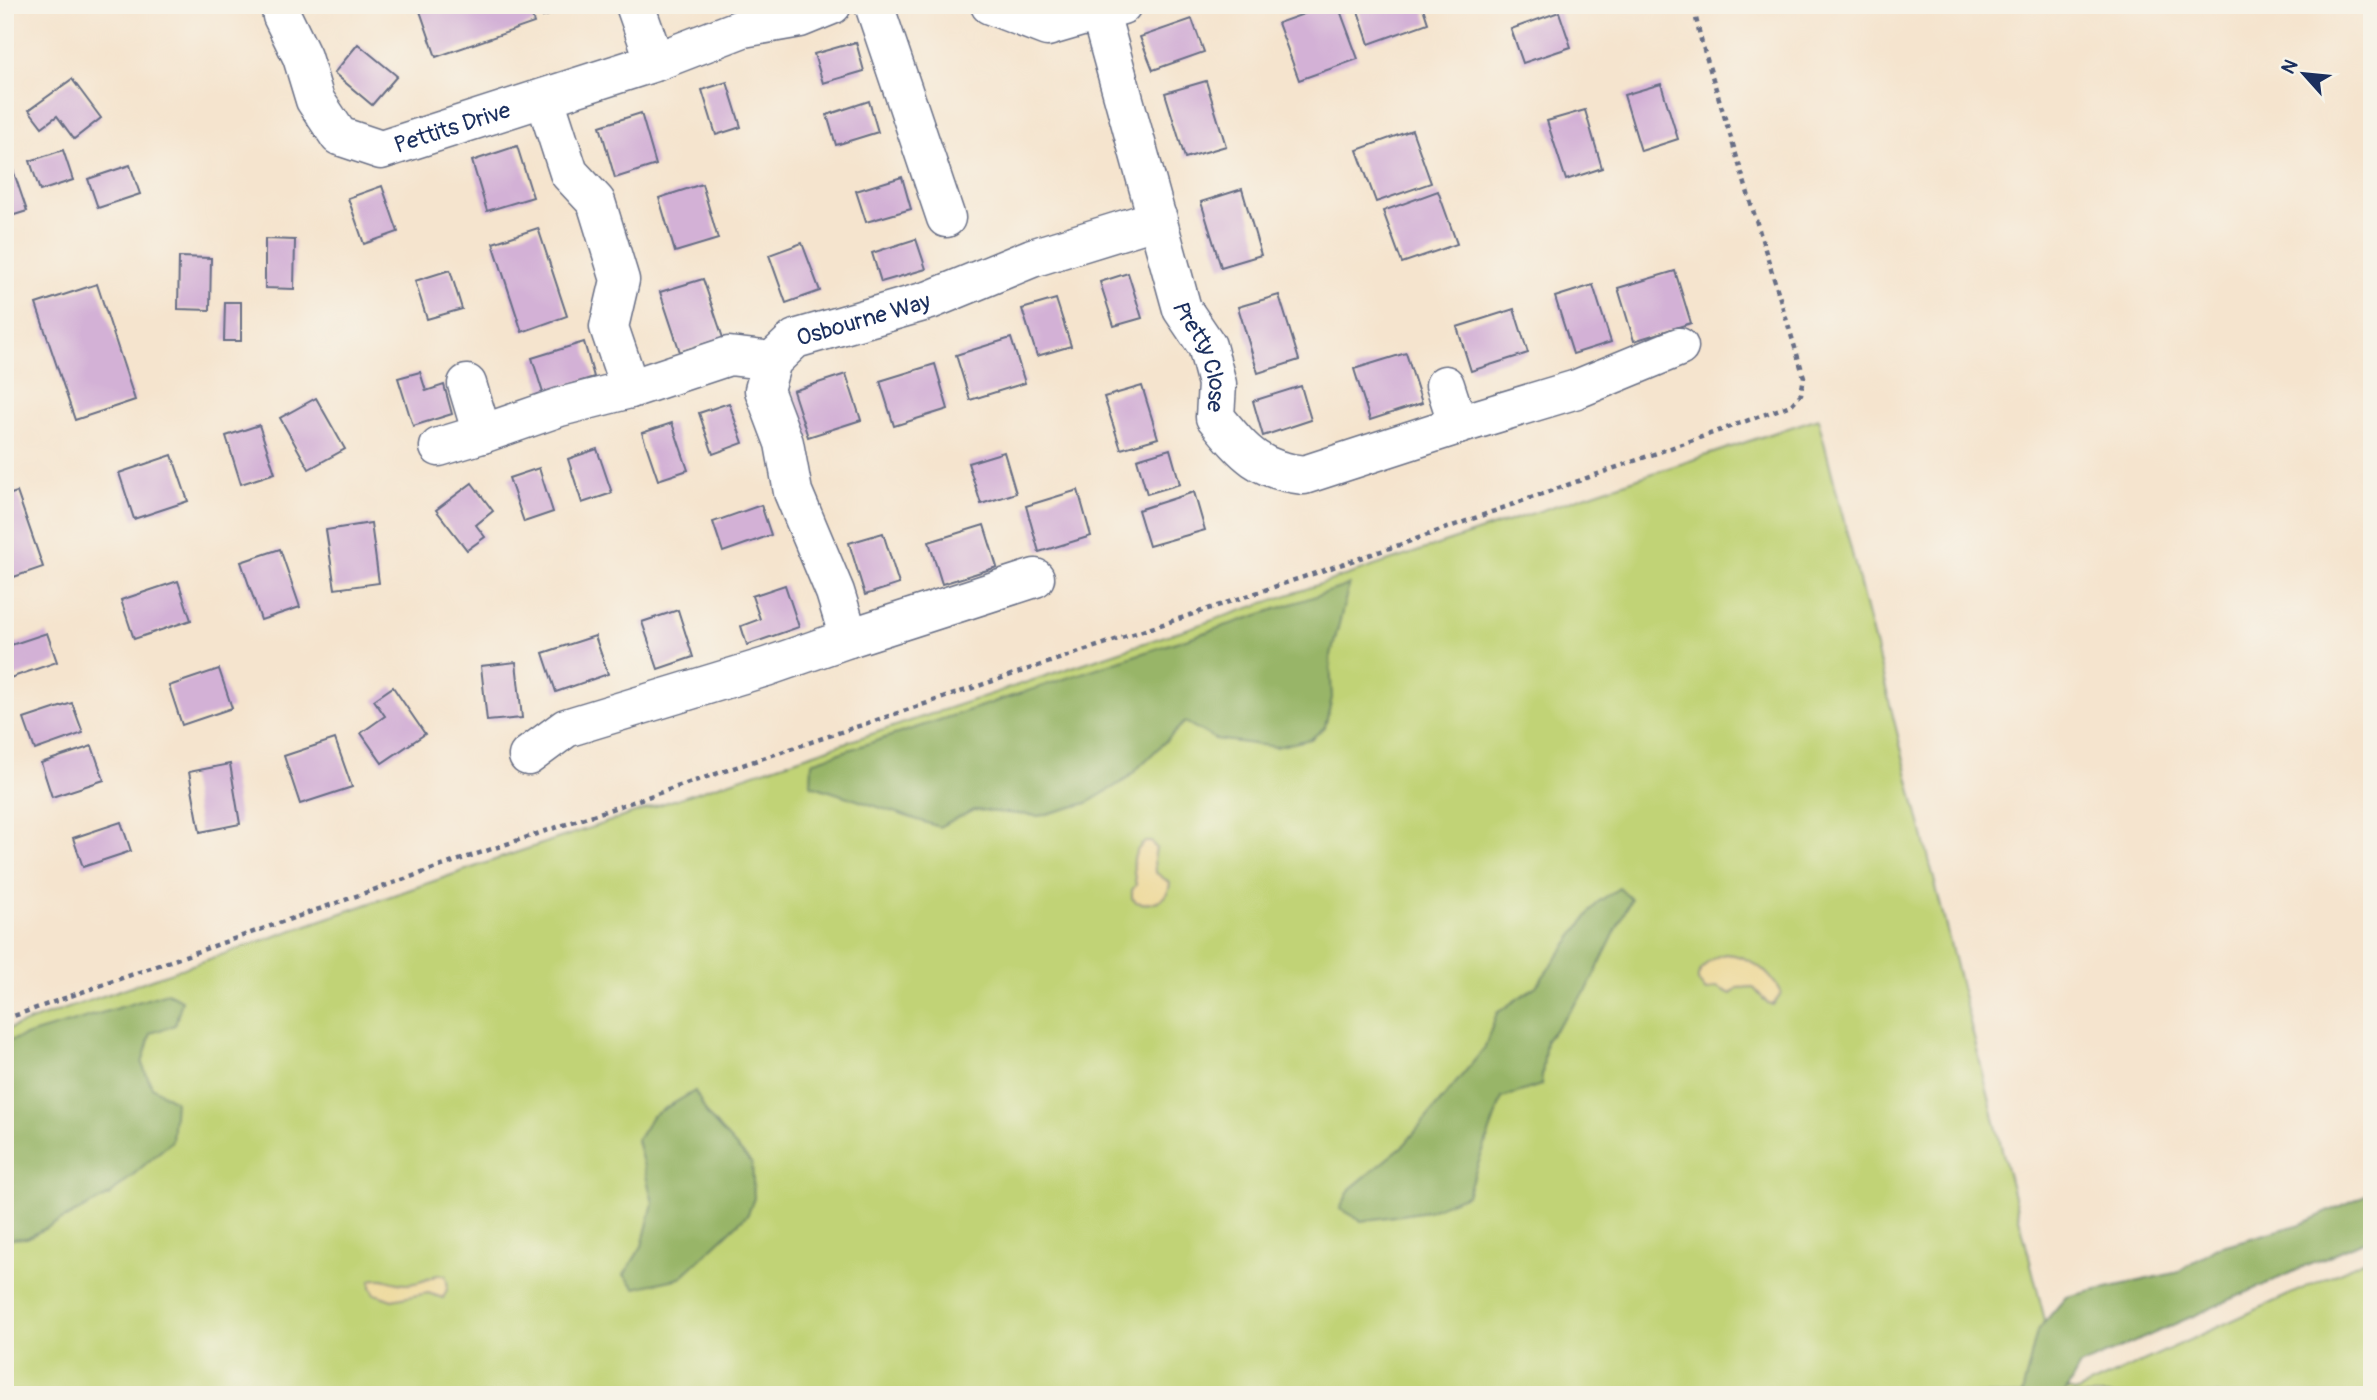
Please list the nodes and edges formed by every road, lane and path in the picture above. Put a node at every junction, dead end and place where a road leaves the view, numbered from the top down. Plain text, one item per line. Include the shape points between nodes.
1 (280, 5) edge
2 (635, 5) edge
3 (832, 5) edge
4 (874, 5) edge
5 (990, 5) edge
6 (1693, 5) edge
7 (1111, 9) edge
8 (655, 62) junction
9 (545, 99) junction
10 (946, 218) dead end
11 (1158, 219) junction
12 (1679, 347) dead end
13 (772, 361) junction
14 (467, 384) dead end
15 (1445, 385) dead end
16 (630, 388) junction
17 (1458, 425) junction
18 (482, 434) junction
19 (439, 447) dead end
20 (1035, 578) dead end
21 (849, 638) junction
22 (528, 756) dead end
23 (5, 1019) edge

1 - 9 street, Pettits Drive via 315,100 339,136 370,147 381,150
2 - 8 street
3 - 8 street, Pettits Drive via 800,18 743,28
4 - 10 street
5 - 7 street via 1047,27
6 - 23 path via 1804,377 1801,394 1791,405 1388,548 459,860
7 - 11 street, Pretty Close
8 - 9 street, Pettits Drive
9 - 16 street via 569,173 596,202 620,279 608,327
11 - 13 street, Osbourne Way via 1032,258 930,300 795,339
11 - 17 street, Pretty Close via 1182,309 1207,346 1217,384 1215,417 1245,453 1280,472 1304,475
12 - 17 street, Pretty Close via 1577,389
13 - 16 street via 729,356
13 - 21 street, Osbourne Way via 764,390 784,443 793,492
14 - 18 street
15 - 17 street
16 - 18 street
18 - 19 street
20 - 21 street
21 - 22 street via 566,729

